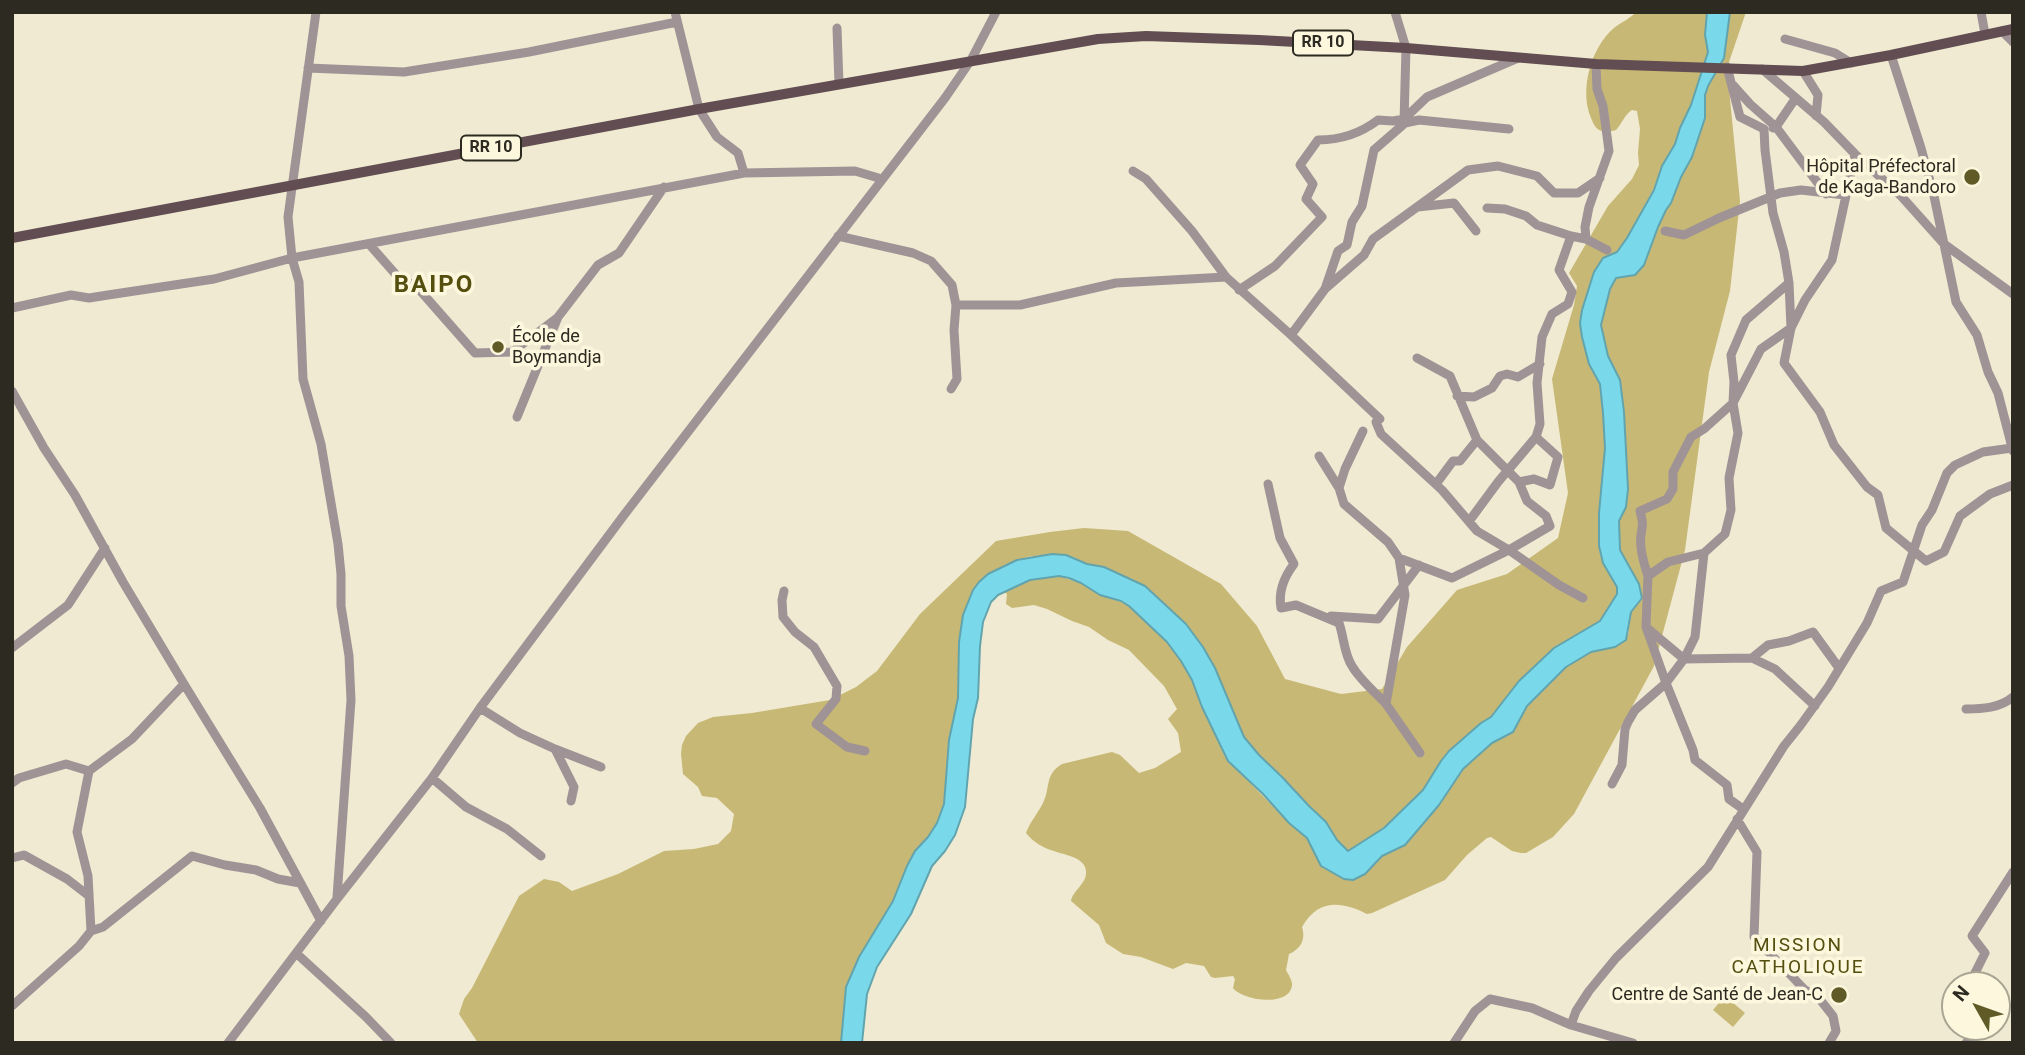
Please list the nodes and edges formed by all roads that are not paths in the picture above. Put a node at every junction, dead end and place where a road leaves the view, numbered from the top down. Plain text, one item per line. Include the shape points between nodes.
1 (316, 12) edge
2 (996, 12) edge
3 (1395, 12) edge
4 (1981, 12) edge
5 (676, 17) edge
6 (837, 28) dead end
7 (2007, 30) edge
8 (1984, 34) junction
9 (1785, 38) dead end
10 (2013, 43) edge
11 (1406, 48) junction
12 (1891, 55) junction
13 (1518, 58) junction
14 (971, 60) junction
15 (1851, 63) junction
16 (1597, 64) junction
17 (1727, 67) junction
18 (308, 68) junction
19 (1762, 69) junction
20 (1803, 71) junction
21 (839, 84) junction
22 (1732, 84) junction
23 (1795, 99) junction
24 (699, 109) junction
25 (1816, 116) junction
26 (1404, 121) junction
27 (1776, 127) junction
28 (1508, 129) dead end
29 (1764, 129) junction
30 (1855, 154) junction
31 (1133, 171) dead end
32 (744, 173) junction
33 (1600, 178) junction
34 (882, 179) junction
35 (291, 186) junction
36 (664, 187) junction
37 (1826, 194) junction
38 (1845, 195) junction
39 (1771, 197) junction
40 (1416, 208) junction
41 (1487, 208) dead end
42 (1476, 231) dead end
43 (1665, 231) dead end
44 (838, 236) junction
45 (1571, 236) junction
46 (12, 238) edge
47 (1586, 239) junction
48 (369, 244) junction
49 (1944, 244) junction
50 (1607, 250) dead end
51 (292, 258) junction
52 (1226, 277) junction
53 (1789, 283) junction
54 (1325, 289) junction
55 (1239, 290) junction
56 (2013, 294) edge
57 (956, 305) junction
58 (12, 308) edge
59 (558, 317) junction
60 (1791, 328) junction
61 (1291, 335) junction
62 (1417, 358) dead end
63 (1540, 364) junction
64 (951, 389) dead end
65 (12, 391) edge
66 (1457, 396) junction
67 (1733, 403) junction
68 (517, 417) dead end
69 (1363, 431) dead end
70 (1536, 437) junction
71 (1477, 440) junction
72 (2012, 450) edge
73 (1319, 456) dead end
74 (1507, 471) junction
75 (1519, 482) junction
76 (1268, 484) dead end
77 (1436, 484) junction
78 (2013, 485) edge
79 (1339, 488) junction
80 (1469, 520) junction
81 (105, 548) junction
82 (1509, 550) junction
83 (1913, 550) junction
84 (1704, 553) junction
85 (1399, 558) junction
86 (1419, 565) junction
87 (1648, 576) junction
88 (1403, 585) junction
89 (784, 591) dead end
90 (1583, 598) dead end
91 (1322, 616) junction
92 (1646, 627) junction
93 (12, 648) edge
94 (1752, 658) junction
95 (1684, 659) junction
96 (1839, 668) junction
97 (1665, 683) junction
98 (184, 684) junction
99 (2013, 697) edge
100 (1386, 704) junction
101 (1815, 706) junction
102 (480, 708) junction
103 (1965, 709) dead end
104 (555, 749) junction
105 (865, 751) dead end
106 (1420, 752) dead end
107 (601, 767) dead end
108 (89, 771) junction
109 (432, 778) junction
110 (12, 783) edge
111 (1612, 784) dead end
112 (571, 801) dead end
113 (1743, 810) junction
114 (1737, 819) junction
115 (541, 856) dead end
116 (12, 858) edge
117 (2013, 872) edge
118 (300, 883) junction
119 (89, 896) junction
120 (337, 899) junction
121 (321, 920) junction
122 (91, 931) junction
123 (296, 953) junction
124 (1976, 971) edge
125 (12, 1006) edge
126 (1571, 1025) junction
127 (228, 1043) edge
128 (391, 1043) edge
129 (1454, 1043) edge
130 (1633, 1043) edge
131 (1829, 1043) edge

1 - 18 street
2 - 14 street
3 - 11 street
4 - 8 street
5 - 18 street via 529,52 404,72
5 - 24 street
6 - 21 street
7 - 8 main road, RR 10
7 - 10 street
8 - 12 main road, RR 10
9 - 15 street via 1835,53
11 - 13 main road, RR 10
11 - 14 main road, RR 10 via 1146,36 1098,39
11 - 26 street
12 - 15 main road, RR 10
12 - 49 street via 1921,148
13 - 16 main road, RR 10
13 - 26 street via 1427,97
14 - 21 main road, RR 10
14 - 34 street
15 - 20 main road, RR 10
16 - 17 main road, RR 10
16 - 33 street via 1609,151
17 - 19 main road, RR 10
17 - 22 street
18 - 35 street
19 - 20 main road, RR 10
19 - 23 street
20 - 25 street via 1818,95
21 - 24 main road, RR 10
22 - 27 street
22 - 29 street via 1740,117
23 - 25 street
23 - 27 street
24 - 32 street via 717,137 738,153
24 - 35 main road, RR 10
25 - 30 street
26 - 28 street
26 - 54 street via 1374,150 1362,206 1347,244 1338,251
26 - 55 street via 1378,120 1367,129 1333,141 1318,140 1300,165 1313,184 1306,199 1322,217 1275,266
27 - 29 street
27 - 37 street
29 - 39 street
30 - 38 street
30 - 49 street
31 - 52 street via 1146,179 1192,231
32 - 34 street via 855,171
32 - 36 street
33 - 40 street via 1578,193 1554,193 1537,176 1498,166 1468,170
33 - 47 street via 1589,207
34 - 44 street
35 - 46 main road, RR 10
35 - 51 street
36 - 48 street
36 - 59 street via 619,253 598,265
37 - 38 street
37 - 39 street via 1801,190
38 - 60 street via 1832,260
39 - 43 street via 1684,235
39 - 53 street
40 - 42 street via 1454,203
40 - 54 street via 1373,239 1364,255
41 - 45 street via 1505,209
44 - 57 street via 931,261 952,285
44 - 102 street
45 - 47 street
45 - 63 street via 1559,270 1572,292 1568,304 1552,314 1547,325
47 - 50 street
48 - 51 street
48 - 59 street via 398,277 417,287 475,353 512,352
49 - 56 street
49 - 72 street via 1956,302 1977,335
51 - 58 street via 214,279 89,298 71,295
51 - 120 street via 299,282 303,379 321,444 338,544 349,656 351,700
52 - 55 street
52 - 57 street via 1116,283 1020,304
53 - 60 street
53 - 67 street via 1746,320 1738,337 1731,355
54 - 61 street
55 - 61 street
57 - 64 street via 957,379
59 - 68 street
60 - 67 street via 1761,349
60 - 83 street via 1784,363 1820,412 1835,445 1878,495 1886,528
61 - 77 street via 1378,421 1381,434
62 - 66 street via 1450,376
63 - 66 street via 1518,377 1500,376 1492,388 1474,397
63 - 70 street
65 - 81 street
66 - 71 street
67 - 84 street via 1738,433 1729,478 1731,510 1725,534
67 - 87 street via 1691,438 1673,472 1673,489 1667,499 1640,511
69 - 79 street
70 - 74 street
70 - 75 street via 1558,457 1550,485 1534,479
71 - 74 street
71 - 77 street
72 - 83 street via 1983,452 1947,473
73 - 79 street
74 - 75 street
74 - 80 street
75 - 82 street via 1527,502 1546,516 1550,526
76 - 91 street via 1280,538 1294,564 1281,588 1281,608 1296,606
77 - 80 street
78 - 83 street via 1990,494 1960,516 1944,552 1926,561
79 - 85 street via 1345,504 1388,542
80 - 82 street via 1477,531
81 - 93 street via 68,605
81 - 98 street
82 - 86 street via 1452,578
82 - 90 street
83 - 96 street via 1903,582 1881,591
84 - 87 street via 1668,562
84 - 95 street via 1695,637
85 - 86 street
85 - 88 street
86 - 88 street
87 - 92 street
88 - 91 street via 1378,619
88 - 100 street
89 - 105 street via 783,617 814,647 837,686 836,699 816,724 848,747
91 - 100 street via 1339,623 1352,667
92 - 95 street
92 - 97 street
94 - 95 street
94 - 96 street via 1768,645 1814,632
94 - 101 street via 1775,670
95 - 97 street
96 - 101 street
97 - 111 street via 1628,722 1622,765
97 - 113 street via 1695,760 1727,785 1729,799
98 - 108 street via 132,739
98 - 118 street
99 - 103 street via 2006,703
100 - 106 street
101 - 113 street
102 - 104 street
102 - 109 street
104 - 107 street
104 - 112 street via 574,787
108 - 110 street via 66,764
108 - 119 street via 77,832
109 - 115 street via 466,807 507,828
109 - 120 street
113 - 114 street
114 - 126 street via 1708,867 1616,958 1589,991
114 - 131 street via 1757,852 1754,937 1833,1016 1836,1031
116 - 119 street via 24,855
117 - 124 street via 1972,936 1985,953
118 - 121 street
118 - 122 street via 192,856 103,927
119 - 122 street
120 - 121 street
121 - 123 street
122 - 125 street
123 - 127 street
123 - 128 street
126 - 129 street via 1532,1008 1490,999 1475,1011
126 - 130 street

